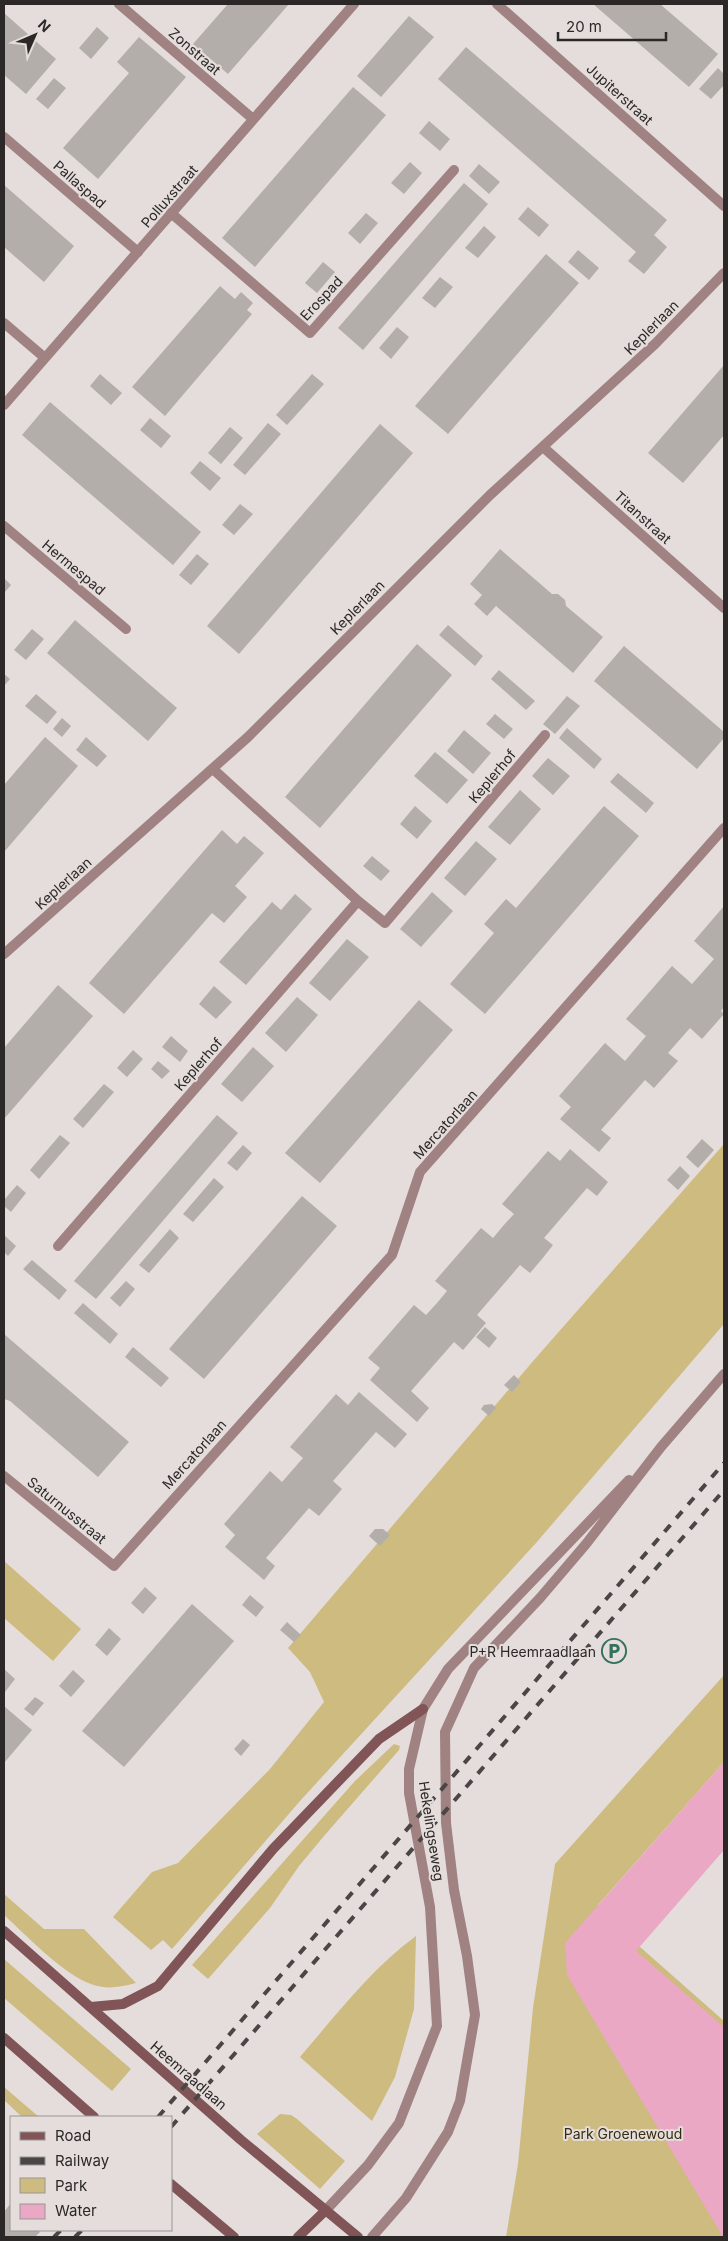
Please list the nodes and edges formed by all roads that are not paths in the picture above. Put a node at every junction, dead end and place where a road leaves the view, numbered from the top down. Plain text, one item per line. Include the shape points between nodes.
1 (119, 4) edge
2 (354, 4) edge
3 (497, 4) edge
4 (253, 119) junction
5 (4, 137) edge
6 (454, 170) dead end
7 (724, 206) edge
8 (172, 213) junction
9 (138, 252) junction
10 (724, 273) edge
11 (4, 323) edge
12 (45, 358) junction
13 (4, 405) edge
14 (543, 447) junction
15 (4, 526) edge
16 (724, 608) edge
17 (126, 630) dead end
18 (545, 735) dead end
19 (213, 769) junction
20 (724, 828) edge
21 (358, 901) junction
22 (4, 954) edge
23 (58, 1246) dead end
24 (724, 1374) edge
25 (661, 1447) junction
26 (4, 1476) edge
27 (114, 1566) joint
28 (423, 1709) junction
29 (4, 1932) edge
30 (91, 2007) junction
31 (4, 2038) edge
32 (93, 2116) edge
33 (172, 2185) edge
34 (326, 2210) junction
35 (234, 2237) edge
36 (298, 2237) edge
37 (358, 2237) edge
38 (372, 2237) edge

1 - 4 street, Zonstraat
2 - 4 street, Polluxstraat
3 - 7 street, Jupiterstraat
4 - 8 street, Polluxstraat
5 - 9 street, Pallaspad
6 - 8 street, Erospad via 310,333
8 - 9 street, Polluxstraat
9 - 12 street, Polluxstraat
10 - 14 street, Keplerlaan via 655,344
11 - 12 street
12 - 13 street, Polluxstraat
14 - 16 street, Titanstraat
14 - 19 street, Keplerlaan via 483,502
15 - 17 street, Hermespad
18 - 21 street, Keplerhof via 385,923
19 - 21 street, Keplerhof
19 - 22 street, Keplerlaan
20 - 27 street, Mercatorlaan via 420,1172 392,1255
21 - 23 street, Keplerhof
24 - 25 street, Hekelingseweg
25 - 28 street, Hekelingseweg via 448,1669
25 - 38 street, Hekelingseweg via 586,1544 474,1668 445,1732 446,1823 475,2015 460,2101 448,2132 406,2198
26 - 27 street, Saturnusstraat
28 - 30 main road via 379,1740 273,1849 158,1986 122,2004
28 - 34 street, Hekelingseweg via 409,1769 409,1793 430,1906 437,2026 399,2123 368,2165
29 - 30 main road, Heemraadlaan
30 - 34 main road, Heemraadlaan via 241,2140
31 - 32 main road
33 - 35 main road
34 - 36 main road, Hekelingseweg
34 - 37 main road, Heemraadlaan

